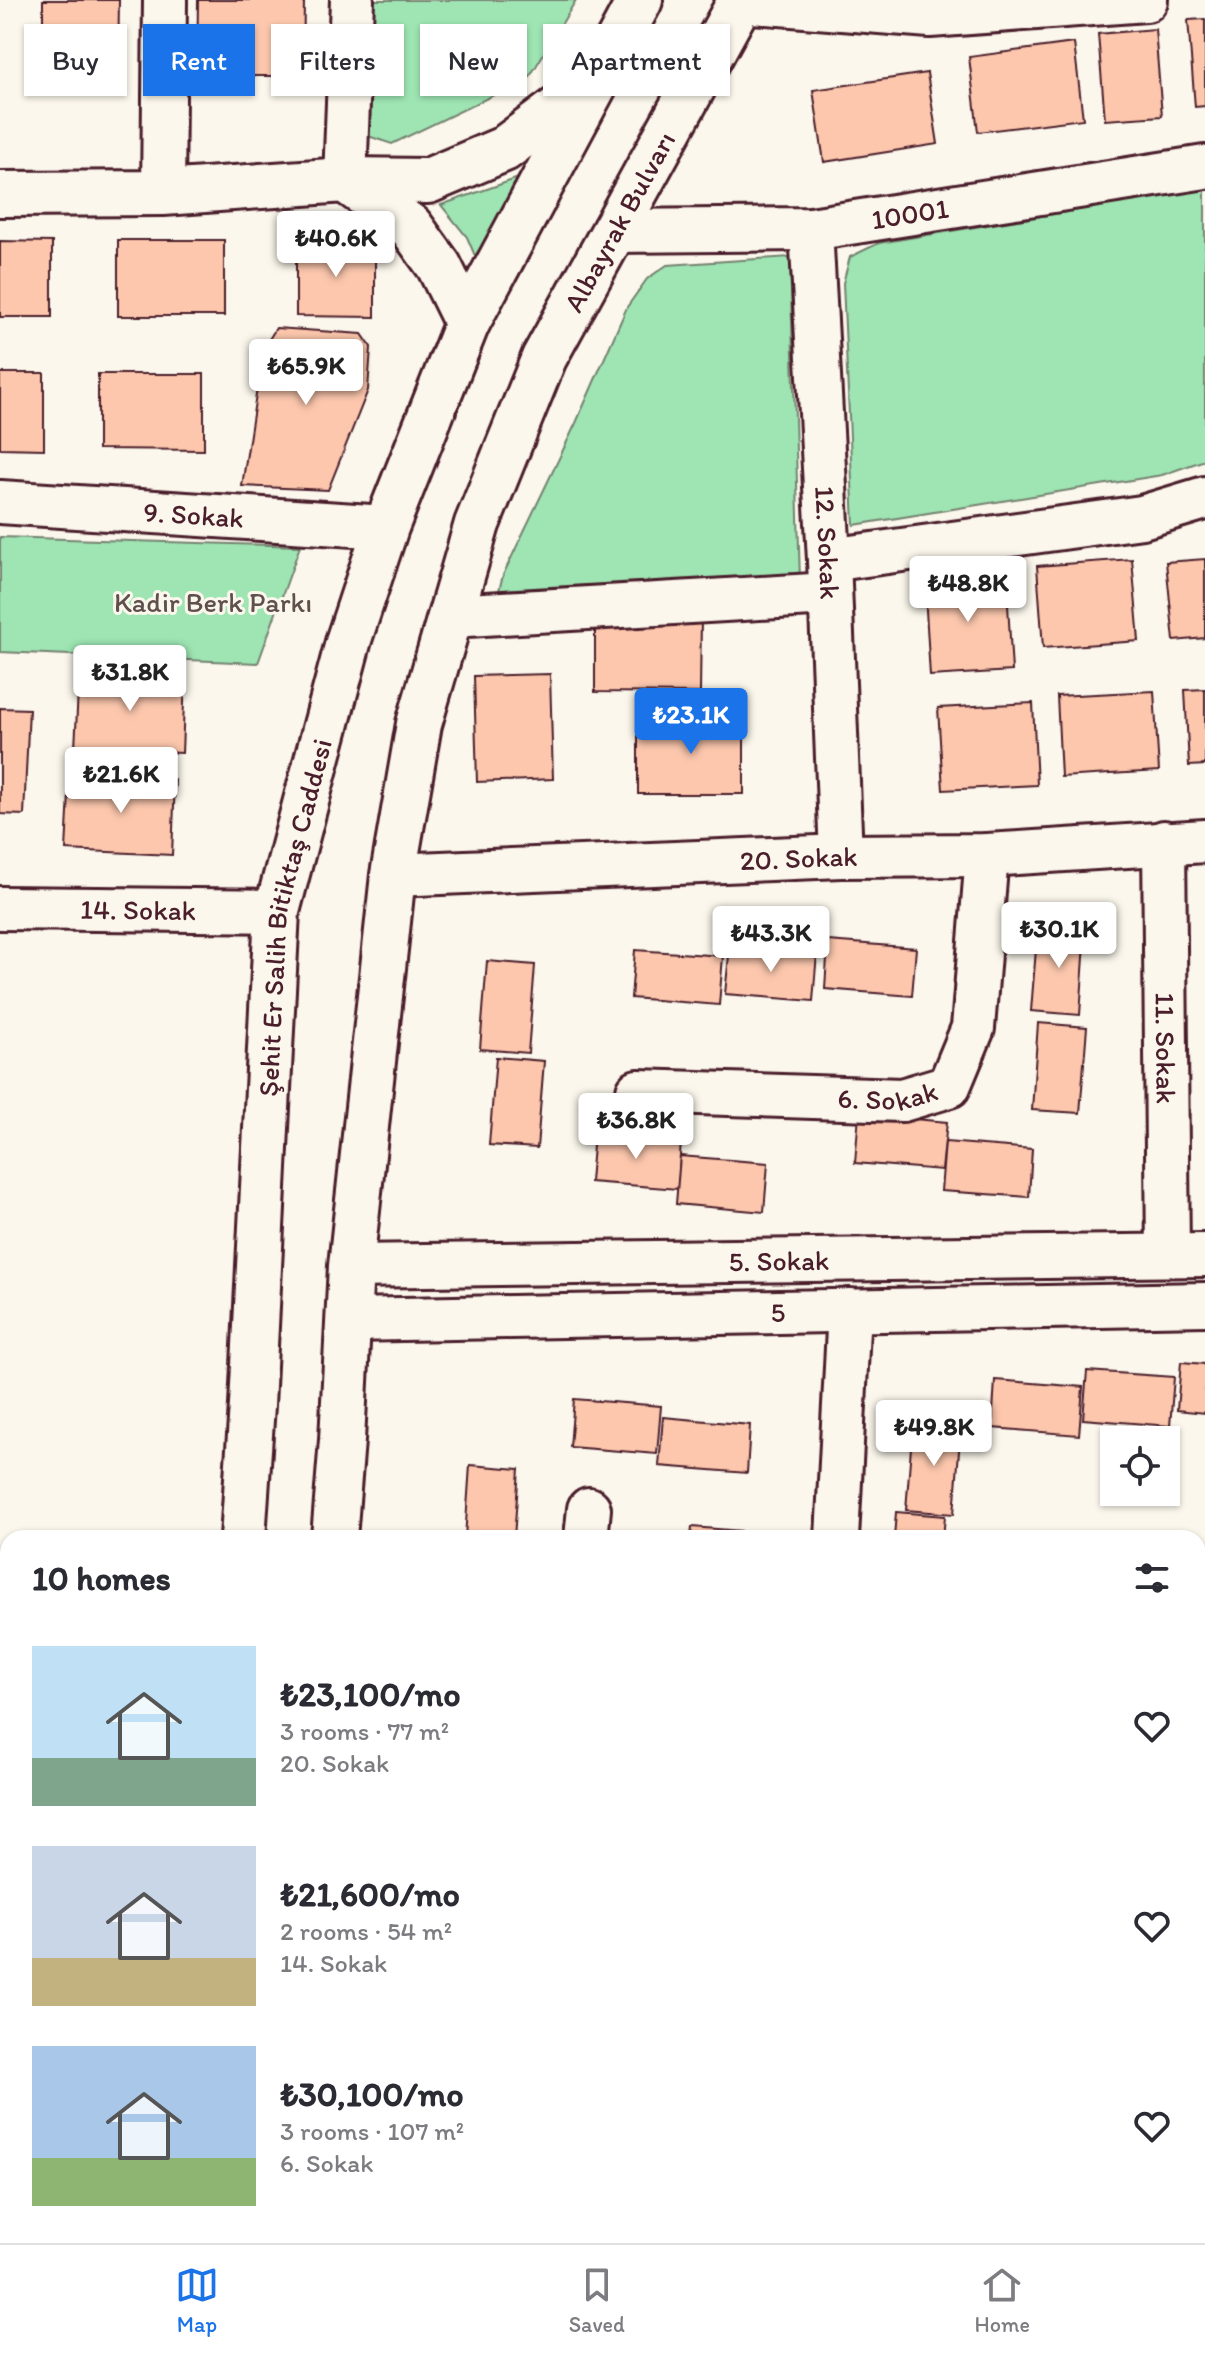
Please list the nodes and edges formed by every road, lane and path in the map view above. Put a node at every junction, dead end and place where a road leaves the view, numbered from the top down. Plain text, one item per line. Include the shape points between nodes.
1 (165, 0) edge
2 (352, 0) edge
3 (640, 0) edge
4 (740, 0) edge
5 (1146, 0) edge
6 (977, 6) edge
7 (627, 24) edge
8 (575, 96) edge
9 (587, 96) edge
10 (1205, 167) edge
11 (345, 180) junction
12 (163, 193) junction
13 (0, 194) edge
14 (811, 229) junction
15 (613, 231) junction
16 (467, 323) junction
17 (1205, 498) edge
18 (0, 502) edge
19 (386, 527) junction
20 (830, 577) junction
21 (450, 616) junction
22 (1205, 841) edge
23 (1164, 842) junction
24 (987, 855) junction
25 (841, 856) junction
26 (393, 875) junction
27 (0, 908) edge
28 (277, 911) junction
29 (638, 1091) dead end
30 (1186, 1255) edge
31 (351, 1266) junction
32 (1205, 1304) edge
33 (849, 1310) junction
34 (350, 1320) junction
35 (244, 1530) edge
36 (335, 1530) edge
37 (837, 1530) edge

1 - 12 street
2 - 11 street
3 - 7 main road
4 - 6 street via 930,16
4 - 15 main road, Albayrak Bulvarı
5 - 6 street
8 - 11 main road via 504,149 428,181
9 - 16 main road
10 - 14 street, 10001
11 - 12 main road
11 - 16 main road via 411,227 439,266
12 - 13 main road
14 - 15 street, 10001
14 - 20 street, 12. Sokak
15 - 21 main road, Albayrak Bulvarı via 544,358 477,524
16 - 19 main road, Şehit Er Salih Bitiktaş Caddesi
17 - 20 street via 1142,517
18 - 19 street, 9. Sokak
19 - 28 main road, Şehit Er Salih Bitiktaş Caddesi via 349,639
20 - 21 street
20 - 25 street, 12. Sokak
21 - 26 main road via 419,724
22 - 23 street, 20. Sokak
23 - 24 street, 20. Sokak
23 - 30 street, 11. Sokak
24 - 25 street, 20. Sokak
24 - 29 street, 6. Sokak via 973,1028 949,1086 902,1100
25 - 26 street, 20. Sokak
26 - 31 main road
27 - 28 street, 14. Sokak
28 - 35 main road, Şehit Er Salih Bitiktaş Caddesi
30 - 31 street, 5. Sokak
31 - 34 main road
32 - 33 street, 5
33 - 34 street, 5
33 - 37 street
34 - 36 main road

